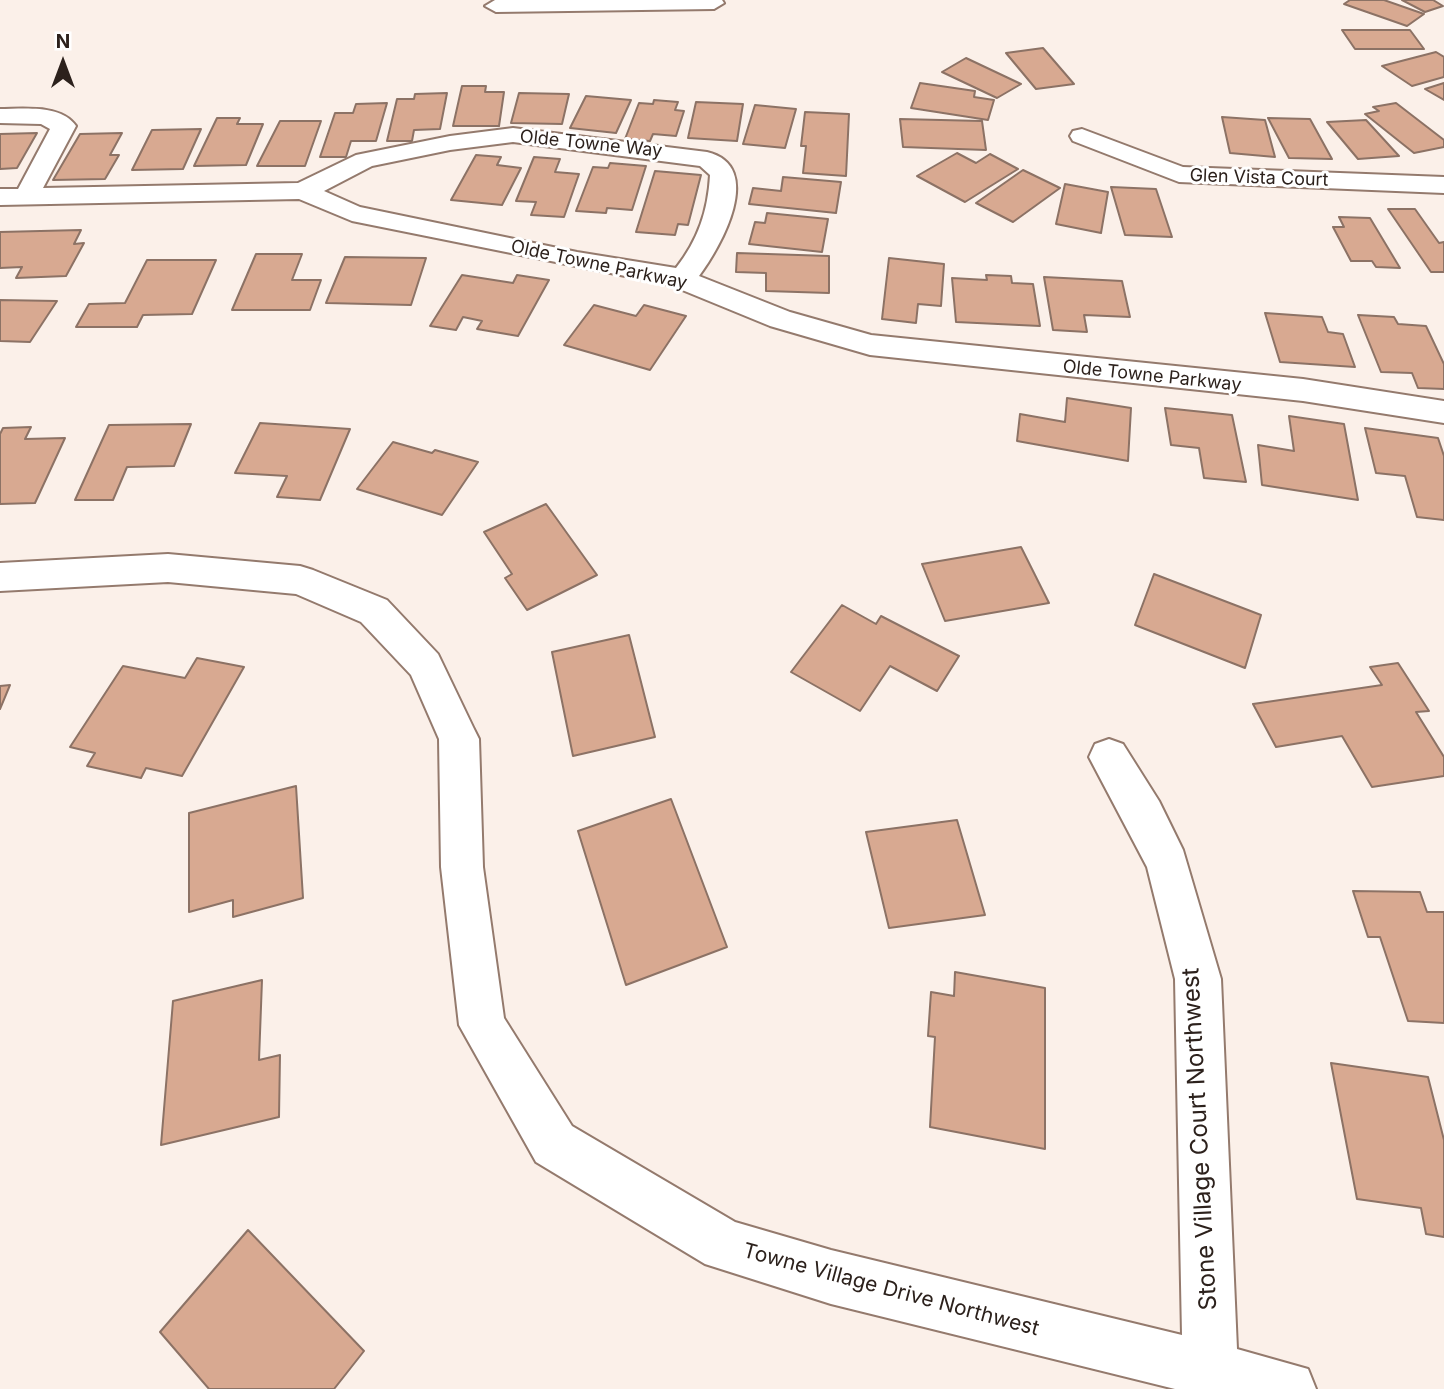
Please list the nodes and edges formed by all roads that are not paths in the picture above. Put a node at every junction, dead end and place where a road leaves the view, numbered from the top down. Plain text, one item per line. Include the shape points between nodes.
1 (597, 2) edge
2 (714, 3) dead end
3 (496, 6) dead end
4 (0, 116) edge
5 (1082, 136) dead end
6 (1444, 185) edge
7 (303, 191) junction
8 (13, 197) edge
9 (681, 280) junction
10 (1444, 412) edge
11 (0, 577) edge
12 (1109, 757) dead end
13 (1210, 1371) junction
14 (1288, 1389) edge

1 - 2 street
1 - 3 street
4 - 8 street via 45,117 64,127
5 - 6 street, Glen Vista Court via 1179,174
7 - 8 street, Olde Towne Parkway
7 - 9 street, Olde Towne Parkway via 352,213
7 - 9 street, Olde Towne Way via 365,160 450,142 513,135 707,159 723,173 714,232
9 - 10 street, Olde Towne Parkway via 780,319 870,345 1303,390
11 - 13 street, Towne Village Drive Northwest via 168,568 300,580 374,611 425,665 459,739 462,867 481,1025 554,1144 724,1245 831,1278
12 - 13 street, Stone Village Court Northwest via 1168,865 1198,979
13 - 14 street, Towne Village Drive Northwest

